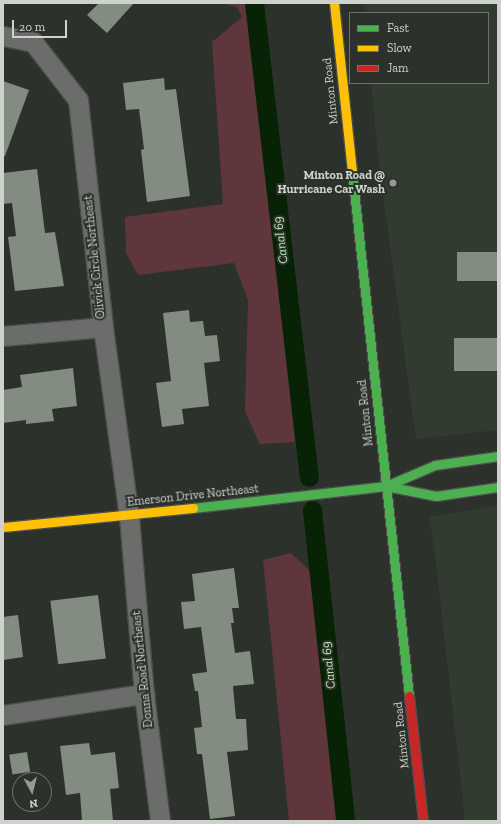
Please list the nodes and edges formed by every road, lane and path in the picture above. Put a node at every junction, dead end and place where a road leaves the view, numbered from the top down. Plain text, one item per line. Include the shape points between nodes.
1 (334, 3) edge
2 (3, 36) edge
3 (103, 327) junction
4 (3, 336) edge
5 (498, 456) edge
6 (386, 486) junction
7 (498, 488) edge
8 (129, 516) junction
9 (3, 527) edge
10 (144, 694) junction
11 (3, 715) edge
12 (160, 821) edge
13 (423, 821) edge

1 - 6 main road, Minton Road
2 - 3 street, Olivick Circle Northeast via 33,42 78,100
3 - 4 street
3 - 8 street, Olivick Circle Northeast
5 - 6 main road via 435,465
6 - 7 main road via 436,496
6 - 8 main road, Emerson Drive Northeast
6 - 13 main road, Minton Road
8 - 9 main road, Emerson Drive Northeast
8 - 10 street, Donna Road Northeast
10 - 11 street
10 - 12 street, Donna Road Northeast

